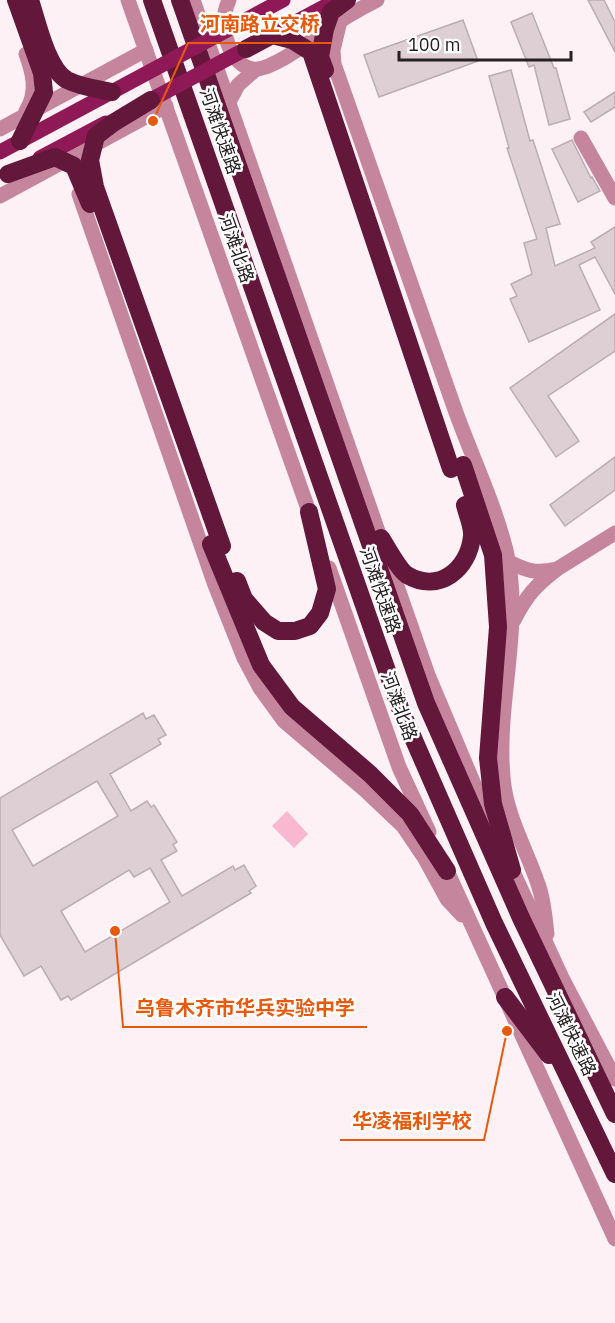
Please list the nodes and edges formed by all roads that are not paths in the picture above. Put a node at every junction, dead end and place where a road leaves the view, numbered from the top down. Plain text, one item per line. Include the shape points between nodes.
1 (7, 0) edge
2 (16, 0) edge
3 (30, 0) edge
4 (128, 0) edge
5 (152, 0) edge
6 (180, 0) edge
7 (193, 0) edge
8 (229, 0) edge
9 (265, 0) edge
10 (283, 0) edge
11 (338, 0) edge
12 (347, 0) edge
13 (377, 0) edge
14 (251, 16) junction
15 (340, 21) junction
16 (246, 49) junction
17 (146, 50) junction
18 (255, 70) junction
19 (112, 92) junction
20 (229, 102) junction
21 (158, 103) junction
22 (20, 118) junction
23 (0, 129) edge
24 (581, 138) dead end
25 (20, 141) junction
26 (0, 152) edge
27 (57, 165) junction
28 (4, 176) edge
29 (0, 196) edge
30 (615, 198) edge
31 (457, 467) junction
32 (309, 512) junction
33 (615, 533) edge
34 (381, 538) junction
35 (216, 545) junction
36 (507, 561) junction
37 (557, 569) junction
38 (512, 622) junction
39 (512, 870) junction
40 (447, 872) junction
41 (471, 924) junction
42 (550, 953) junction
43 (562, 978) junction
44 (505, 997) junction
45 (615, 1079) edge
46 (572, 1086) junction
47 (613, 1110) edge
48 (615, 1174) edge
49 (615, 1239) edge

1 - 22 street via 32,71 34,93
2 - 25 highway, bridge via 42,73 44,92
3 - 19 highway, bridge via 52,65 64,79
4 - 17 street, 河滩北路
5 - 46 highway, 河滩快速路 via 400,708 494,922
6 - 47 highway, 河滩快速路 via 426,703 521,918
7 - 20 street
8 - 18 street via 225,37 243,66
9 - 14 highway
10 - 14 main road, bridge
11 - 16 main road, bridge
12 - 31 highway, bridge via 331,12 320,57
13 - 15 street
14 - 19 main road, bridge
15 - 18 street via 278,62
15 - 36 street via 334,64 495,514
16 - 21 main road, bridge
16 - 31 highway, bridge via 272,35 292,40 311,52
17 - 21 street, 河滩北路
17 - 22 street
18 - 20 street via 238,85
19 - 25 main road, bridge
20 - 34 street
21 - 27 street
21 - 28 main road, bridge
21 - 32 street, 河滩北路
21 - 35 highway, bridge via 112,123 96,136 90,160 95,187
22 - 23 street
24 - 30 street
25 - 26 main road, bridge
27 - 29 street
27 - 41 street via 67,168 74,181 215,585 260,688 285,721 403,826 447,900
28 - 35 highway, bridge via 55,157 74,166
31 - 34 highway via 472,534 468,556 457,572 442,581 422,582 405,574
31 - 39 highway via 493,555 498,627 488,758 493,804
32 - 35 highway via 327,590 320,613 310,626 278,632 264,622 244,599
32 - 40 street, 河滩北路 via 399,767
33 - 37 street
34 - 39 street via 428,675
35 - 40 highway via 232,600 261,665 291,707 410,814
36 - 37 street via 539,573
36 - 38 street
37 - 38 street via 537,584
38 - 42 street via 500,741 503,779 508,811 539,887
39 - 42 street
40 - 41 street, 河滩北路
41 - 44 street, 河滩北路
42 - 43 street
43 - 45 street
43 - 47 highway
44 - 46 highway
44 - 49 street, 河滩北路
46 - 48 highway, 河滩快速路

